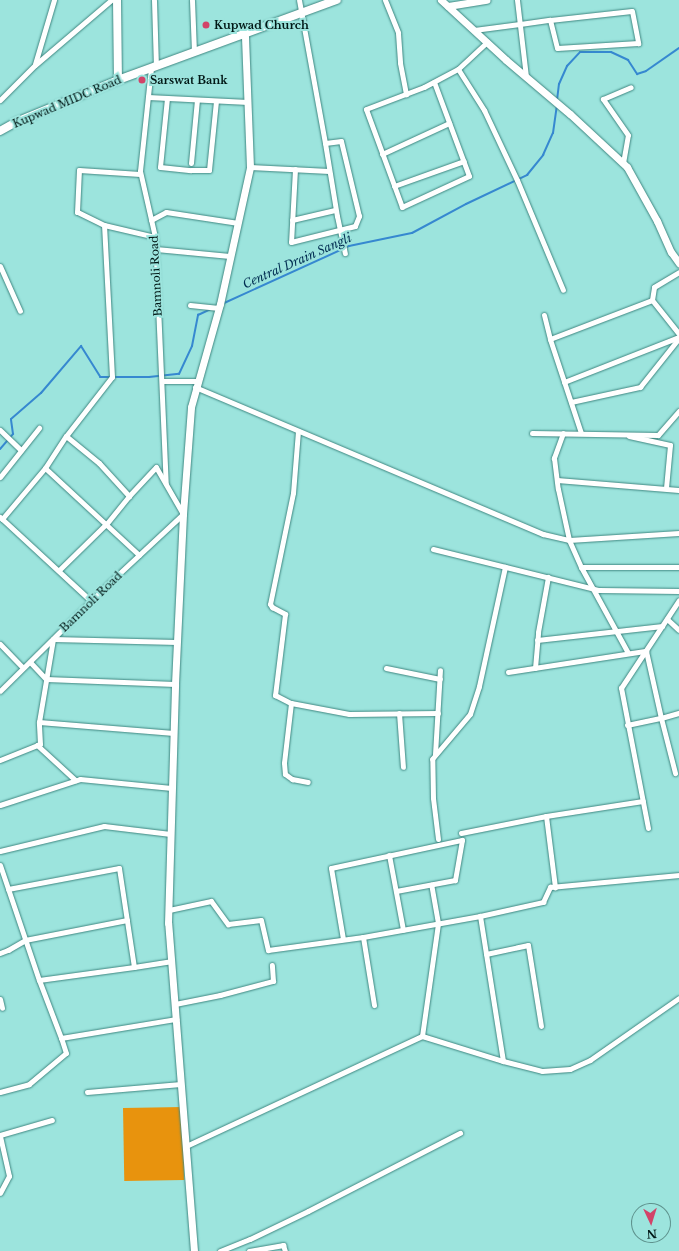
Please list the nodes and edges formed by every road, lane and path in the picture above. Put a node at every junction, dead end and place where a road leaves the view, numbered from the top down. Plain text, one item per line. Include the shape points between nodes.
1 (54, 0) edge
2 (111, 0) edge
3 (117, 0) edge
4 (154, 0) edge
5 (192, 0) edge
6 (299, 0) edge
7 (337, 0) edge
8 (385, 0) edge
9 (441, 0) edge
10 (487, 0) edge
11 (517, 0) edge
12 (320, 3) edge
13 (448, 3) edge
14 (302, 13) junction
15 (550, 20) junction
16 (520, 24) junction
17 (474, 30) junction
18 (245, 34) junction
19 (487, 42) junction
20 (194, 52) junction
21 (35, 65) junction
22 (154, 67) junction
23 (458, 69) junction
24 (526, 77) junction
25 (118, 80) junction
26 (434, 82) junction
27 (631, 86) dead end
28 (406, 94) junction
29 (148, 97) junction
30 (167, 98) junction
31 (0, 100) edge
32 (198, 100) junction
33 (216, 101) junction
34 (248, 102) junction
35 (449, 123) junction
36 (0, 131) edge
37 (324, 143) junction
38 (382, 154) junction
39 (464, 161) junction
40 (190, 163) dead end
41 (623, 163) junction
42 (250, 167) junction
43 (295, 168) junction
44 (329, 171) junction
45 (140, 174) junction
46 (394, 186) junction
47 (335, 210) junction
48 (151, 220) junction
49 (292, 220) junction
50 (238, 223) junction
51 (104, 225) junction
52 (340, 229) junction
53 (155, 237) junction
54 (156, 249) junction
55 (346, 253) dead end
56 (230, 256) junction
57 (679, 263) edge
58 (0, 266) edge
59 (679, 272) edge
60 (563, 290) dead end
61 (652, 300) junction
62 (190, 305) dead end
63 (219, 308) junction
64 (20, 310) dead end
65 (544, 315) dead end
66 (679, 336) edge
67 (550, 338) junction
68 (162, 381) junction
69 (564, 382) junction
70 (196, 384) junction
71 (571, 402) junction
72 (679, 411) edge
73 (39, 428) dead end
74 (0, 430) edge
75 (298, 431) junction
76 (532, 432) dead end
77 (563, 433) junction
78 (581, 433) junction
79 (617, 434) junction
80 (66, 436) junction
81 (21, 450) junction
82 (45, 468) junction
83 (0, 477) edge
84 (556, 480) junction
85 (166, 486) junction
86 (666, 488) junction
87 (679, 490) edge
88 (129, 496) junction
89 (183, 514) junction
90 (1, 518) edge
91 (106, 524) junction
92 (679, 533) edge
93 (569, 540) junction
94 (433, 549) dead end
95 (139, 555) junction
96 (505, 567) junction
97 (581, 567) junction
98 (679, 567) edge
99 (59, 570) junction
100 (548, 578) junction
101 (592, 588) junction
102 (679, 591) edge
103 (679, 600) edge
104 (92, 601) junction
105 (666, 619) junction
106 (662, 626) junction
107 (615, 630) junction
108 (679, 630) edge
109 (53, 639) junction
110 (537, 640) junction
111 (177, 642) junction
112 (0, 644) edge
113 (646, 651) junction
114 (628, 654) junction
115 (30, 662) junction
116 (23, 668) junction
117 (386, 668) dead end
118 (535, 668) junction
119 (440, 670) dead end
120 (508, 672) dead end
121 (46, 679) junction
122 (440, 679) junction
123 (175, 684) junction
124 (0, 691) edge
125 (291, 703) junction
126 (399, 713) junction
127 (438, 713) junction
128 (679, 713) edge
129 (661, 718) junction
130 (39, 722) junction
131 (628, 725) junction
132 (174, 733) junction
133 (37, 745) junction
134 (435, 754) junction
135 (0, 760) edge
136 (404, 767) dead end
137 (675, 773) dead end
138 (75, 780) junction
139 (308, 782) dead end
140 (172, 788) junction
141 (642, 801) junction
142 (0, 805) edge
143 (546, 816) junction
144 (648, 828) dead end
145 (461, 833) dead end
146 (171, 834) junction
147 (438, 839) dead end
148 (0, 851) edge
149 (389, 855) junction
150 (0, 865) edge
151 (679, 875) edge
152 (431, 885) junction
153 (555, 887) junction
154 (8, 889) junction
155 (396, 892) junction
156 (169, 910) junction
157 (480, 916) junction
158 (127, 920) junction
159 (438, 924) junction
160 (403, 930) junction
161 (363, 937) junction
162 (343, 939) junction
163 (25, 940) junction
164 (0, 952) edge
165 (486, 954) junction
166 (171, 961) junction
167 (272, 965) dead end
168 (134, 967) junction
169 (39, 980) junction
170 (679, 998) edge
171 (0, 999) edge
172 (175, 1004) junction
173 (374, 1005) dead end
174 (2, 1008) dead end
175 (176, 1019) junction
176 (541, 1026) dead end
177 (422, 1036) junction
178 (61, 1038) junction
179 (503, 1061) junction
180 (181, 1084) junction
181 (0, 1092) edge
182 (87, 1092) dead end
183 (52, 1120) dead end
184 (460, 1133) dead end
185 (0, 1135) edge
186 (186, 1146) junction
187 (0, 1193) edge
188 (194, 1251) edge
189 (220, 1251) edge
190 (249, 1251) edge
191 (285, 1251) edge

1 - 21 street
2 - 21 street
3 - 25 main road
4 - 22 street, Bamnoli Road
5 - 20 street
6 - 14 street
7 - 12 main road, Kupwad MIDC Road
8 - 28 street via 398,33
9 - 13 main road
10 - 13 main road
11 - 16 street
12 - 14 main road, Kupwad MIDC Road
13 - 17 main road
14 - 18 main road, Kupwad MIDC Road
14 - 37 street
15 - 15 street via 632,11 638,43 557,48
15 - 16 street
16 - 17 street
16 - 24 street
17 - 19 main road
18 - 20 main road, Kupwad MIDC Road
18 - 34 main road
19 - 23 street
19 - 24 main road
20 - 22 main road, Kupwad MIDC Road
21 - 31 street
22 - 25 main road, Kupwad MIDC Road
22 - 29 street, Bamnoli Road
23 - 26 street
23 - 60 street via 484,110 514,173
24 - 41 main road
25 - 36 main road, Kupwad MIDC Road
26 - 28 street
26 - 35 street
27 - 41 street via 603,99 628,135
28 - 38 street via 366,109
29 - 30 street
29 - 45 street, Bamnoli Road
30 - 32 street
30 - 33 street via 160,167 191,170 209,170
32 - 33 street
32 - 40 street
33 - 34 street
34 - 42 main road
35 - 38 street
35 - 39 street
37 - 44 street
37 - 52 street via 341,141 359,216 355,226
38 - 46 street
39 - 46 street
39 - 46 street via 470,176 402,207
41 - 57 main road
42 - 43 street
42 - 50 main road
43 - 44 street
43 - 49 street
44 - 47 street
45 - 48 street, Bamnoli Road
45 - 51 street via 80,170 77,212
47 - 49 street
47 - 52 street
48 - 50 street via 166,212
48 - 53 street, Bamnoli Road
49 - 52 street via 291,242
50 - 56 main road
51 - 53 street
51 - 80 street via 112,377
52 - 55 street
53 - 54 street, Bamnoli Road
54 - 56 street
54 - 68 street, Bamnoli Road
56 - 63 main road
58 - 64 street
59 - 61 street via 654,287
61 - 66 street
61 - 67 street
62 - 63 street
63 - 70 main road
65 - 67 street
66 - 69 street
66 - 71 street via 640,387
67 - 69 street
68 - 70 street
68 - 85 street, Bamnoli Road
69 - 71 street
70 - 75 street
70 - 89 main road via 191,407
71 - 78 street
72 - 79 street via 658,434
73 - 81 street
74 - 81 street
75 - 93 street via 543,534
75 - 125 street via 293,493 270,604 286,614 275,695
76 - 77 street
77 - 78 street
77 - 84 street via 554,458
78 - 79 street
79 - 86 street via 670,445
80 - 82 street
80 - 88 street via 99,463
81 - 83 street
82 - 90 street
82 - 91 street
84 - 86 street
84 - 93 street
85 - 88 street via 156,467
85 - 89 street
86 - 87 street
88 - 91 street
89 - 95 street, Bamnoli Road
89 - 111 main road
90 - 99 street
91 - 95 street
91 - 99 street
92 - 93 street
93 - 97 street
94 - 96 street
95 - 104 street, Bamnoli Road
96 - 100 street
96 - 134 street via 479,686 470,714
97 - 98 street
97 - 101 street
99 - 104 street
100 - 101 street
100 - 110 street
101 - 102 street
101 - 107 street
103 - 105 street
104 - 109 street, Bamnoli Road
105 - 106 street
105 - 108 street
106 - 107 street
106 - 113 street
107 - 110 street
107 - 114 street
109 - 111 street
109 - 115 street, Bamnoli Road
109 - 121 street
110 - 118 street
111 - 123 main road
112 - 116 street
113 - 114 street
113 - 129 street
113 - 131 street via 621,688
114 - 118 street
115 - 116 street, Bamnoli Road
115 - 121 street
116 - 124 street, Bamnoli Road
117 - 122 street
118 - 120 street
119 - 122 street
121 - 123 street
121 - 130 street
122 - 127 street
123 - 132 main road
125 - 126 street via 349,714
125 - 139 street via 284,762 285,774 292,779
126 - 127 street
126 - 136 street
127 - 134 street
128 - 129 street
129 - 131 street
129 - 137 street
130 - 132 street
130 - 133 street via 40,744
131 - 141 street
132 - 140 main road
133 - 135 street
133 - 138 street
134 - 147 street via 432,759 433,798
138 - 140 street
138 - 142 street
140 - 146 main road
141 - 143 street
141 - 144 street
143 - 145 street
143 - 153 street
146 - 148 street via 104,826
146 - 156 main road
149 - 152 street via 462,840 455,880
149 - 155 street
149 - 162 street via 331,868
150 - 154 street
151 - 153 street
152 - 155 street
152 - 159 street
153 - 157 street via 550,887 544,902
154 - 158 street via 119,868
154 - 163 street
155 - 160 street
156 - 162 street via 211,901 228,924 261,920 268,950
156 - 166 main road
157 - 159 street
157 - 165 street
158 - 163 street
158 - 168 street
159 - 160 street
159 - 177 street
160 - 161 street
161 - 162 street
161 - 173 street
163 - 164 street
163 - 169 street
165 - 176 street via 528,945
165 - 179 street
166 - 168 street
166 - 172 main road
167 - 172 street via 273,981
168 - 169 street
169 - 178 street
170 - 179 street via 590,1060 570,1069 542,1071
171 - 174 street
172 - 175 main road
175 - 178 street
175 - 180 main road
177 - 179 street
177 - 186 street
178 - 181 street via 66,1053 29,1084
180 - 182 street
180 - 186 main road
183 - 185 street
184 - 189 street via 308,1211
185 - 187 street via 10,1176
186 - 188 main road
190 - 191 street via 282,1245

